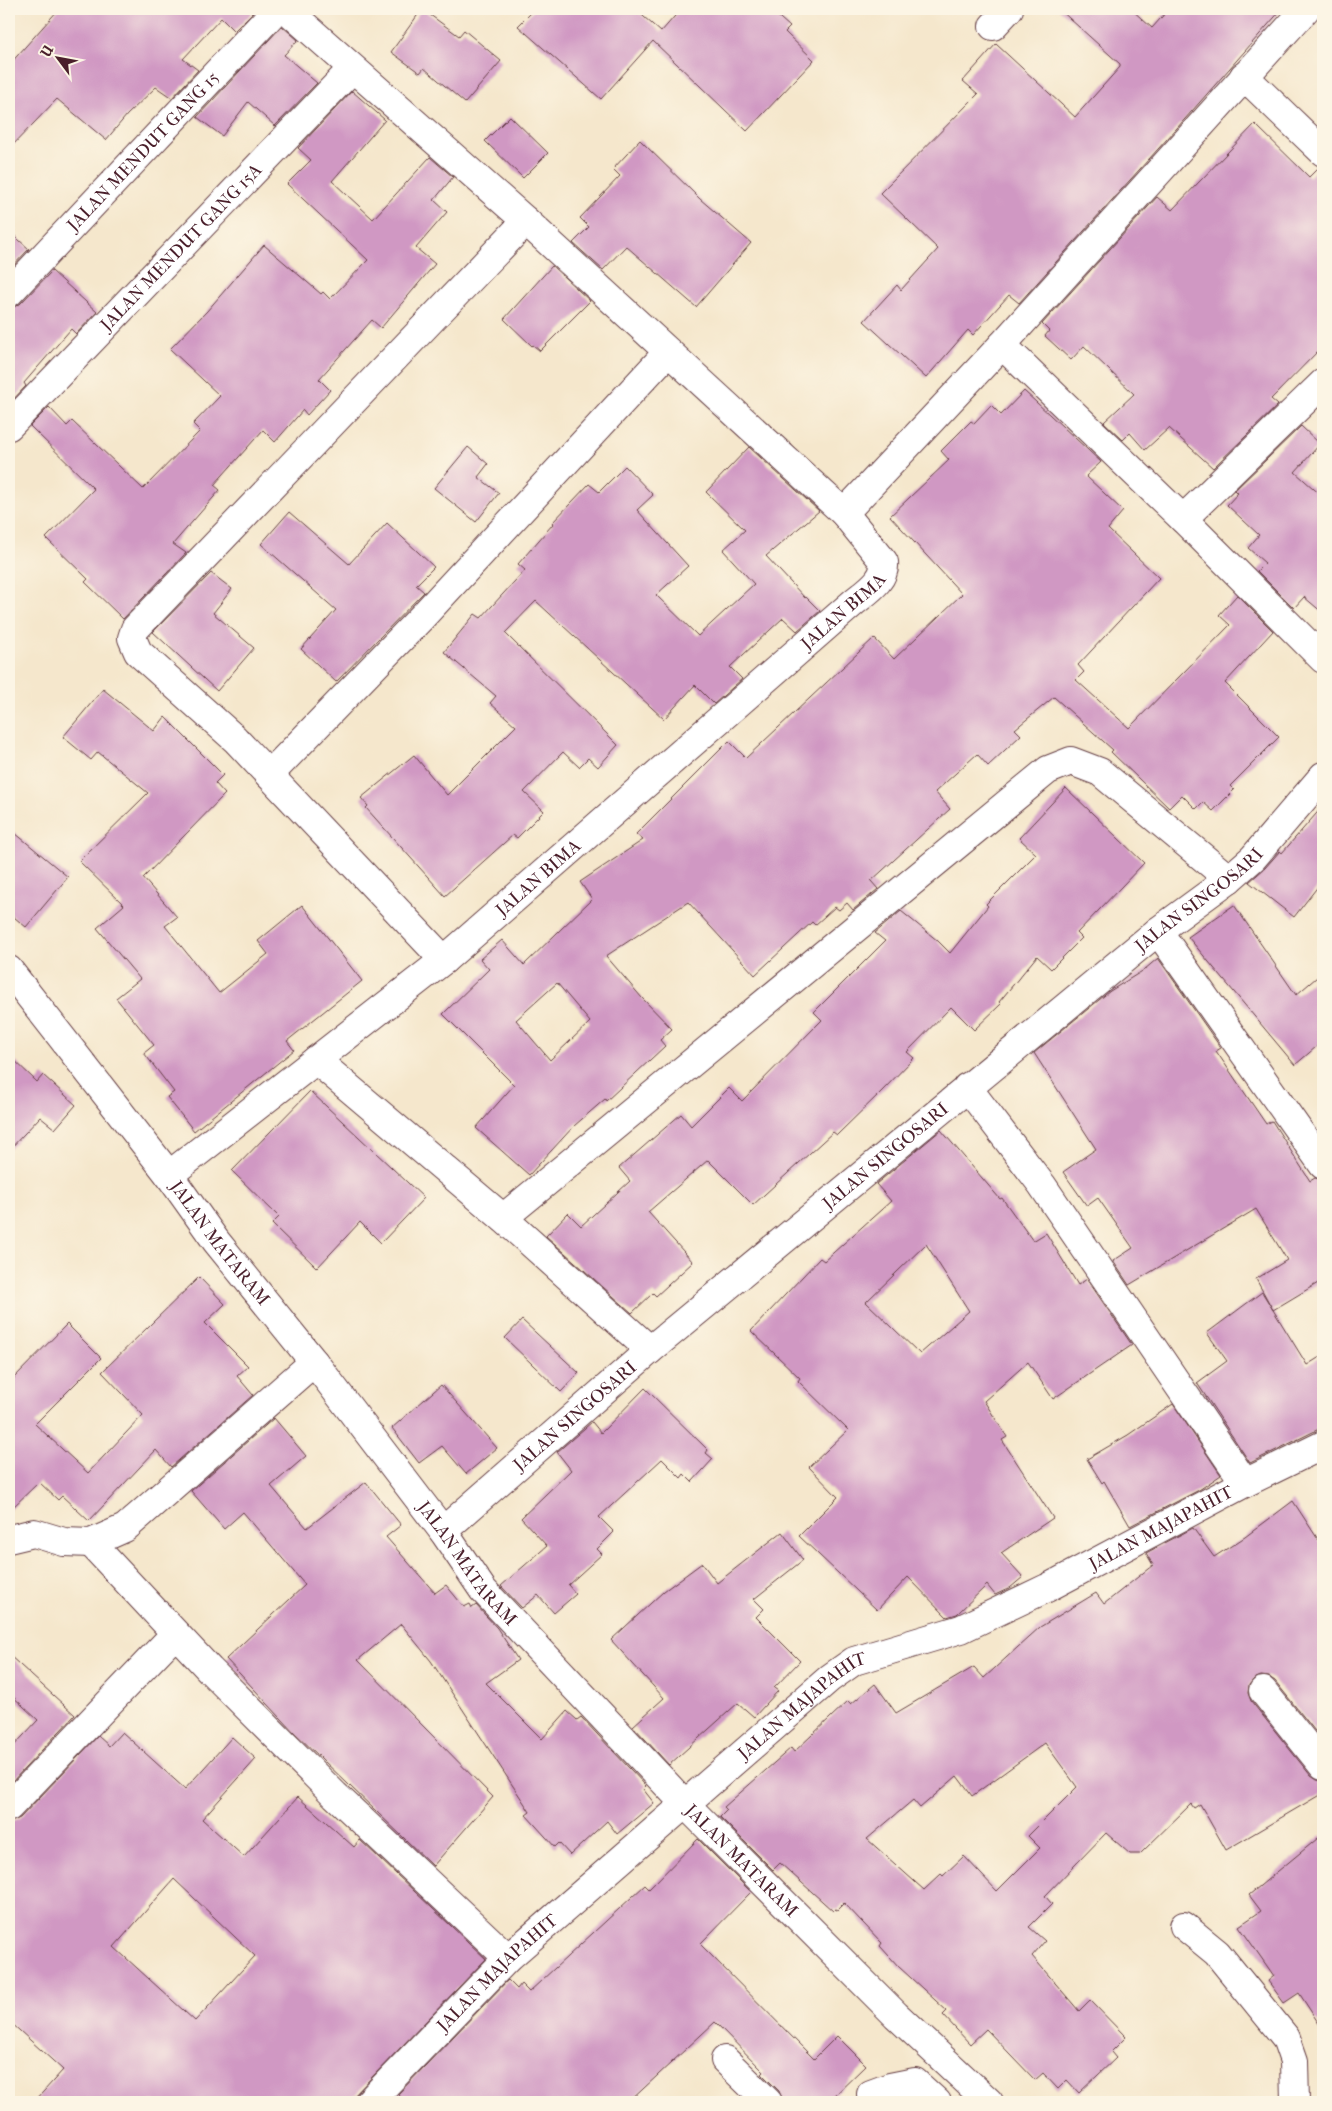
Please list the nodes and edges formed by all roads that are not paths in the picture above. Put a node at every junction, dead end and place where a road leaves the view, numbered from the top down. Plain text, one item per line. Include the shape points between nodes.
1 (277, 9) edge
2 (286, 9) edge
3 (1306, 9) edge
4 (352, 69) junction
5 (1244, 76) junction
6 (1323, 152) edge
7 (526, 221) junction
8 (9, 293) edge
9 (1002, 345) junction
10 (668, 352) junction
11 (1323, 384) edge
12 (9, 426) edge
13 (844, 512) junction
14 (1183, 519) junction
15 (1323, 659) edge
16 (269, 775) junction
17 (1323, 776) edge
18 (1229, 879) junction
19 (1158, 931) junction
20 (444, 960) junction
21 (9, 970) edge
22 (316, 1060) junction
23 (966, 1087) junction
24 (1323, 1165) edge
25 (169, 1175) junction
26 (503, 1218) junction
27 (650, 1350) junction
28 (314, 1362) junction
29 (1323, 1445) edge
30 (1245, 1483) junction
31 (443, 1531) junction
32 (9, 1539) edge
33 (91, 1543) junction
34 (175, 1634) junction
35 (1263, 1691) dead end
36 (1323, 1766) edge
37 (684, 1803) junction
38 (9, 1807) edge
39 (1184, 1926) dead end
40 (508, 1958) junction
41 (725, 2060) dead end
42 (871, 2094) dead end
43 (369, 2102) edge
44 (768, 2102) edge
45 (937, 2102) edge
46 (989, 2102) edge
47 (1295, 2102) edge

1 - 8 street, JALAN MENDUT GANG 15
2 - 4 street
3 - 5 street
4 - 7 street
4 - 12 street, JALAN MENDUT GANG 15A
5 - 6 street
5 - 9 street
7 - 10 street
7 - 16 street via 135,629 132,638 138,652 234,738
9 - 13 street
9 - 14 street
10 - 13 street
10 - 16 street via 428,611
11 - 14 street
13 - 20 street, JALAN BIMA via 884,562 885,571 881,578
14 - 15 street
16 - 20 street
17 - 18 street, JALAN SINGOSARI via 1252,858
18 - 19 street, JALAN SINGOSARI
18 - 26 street via 1100,772 1071,761 1048,770
19 - 23 street, JALAN SINGOSARI
19 - 24 street
20 - 22 street, JALAN BIMA
21 - 25 street, JALAN MATARAM
22 - 25 street, JALAN BIMA
22 - 26 street
23 - 27 street, JALAN SINGOSARI
23 - 30 street via 1042,1185
25 - 28 street, JALAN MATARAM via 216,1241
26 - 27 street
27 - 31 street, JALAN SINGOSARI
28 - 31 street, JALAN MATARAM
28 - 33 street via 125,1528
29 - 30 street, JALAN MAJAPAHIT
30 - 37 street, JALAN MAJAPAHIT via 1047,1588 961,1629 854,1661
31 - 37 street, JALAN MATARAM via 483,1590
32 - 33 street via 34,1533 64,1542
33 - 34 street
34 - 38 street
34 - 40 street via 335,1795
35 - 36 street
37 - 40 street, JALAN MAJAPAHIT
37 - 46 street, JALAN MATARAM via 896,2015
39 - 47 street via 1217,1953 1286,2038 1294,2061
40 - 43 street, JALAN MAJAPAHIT
41 - 44 street
42 - 45 street via 915,2082

